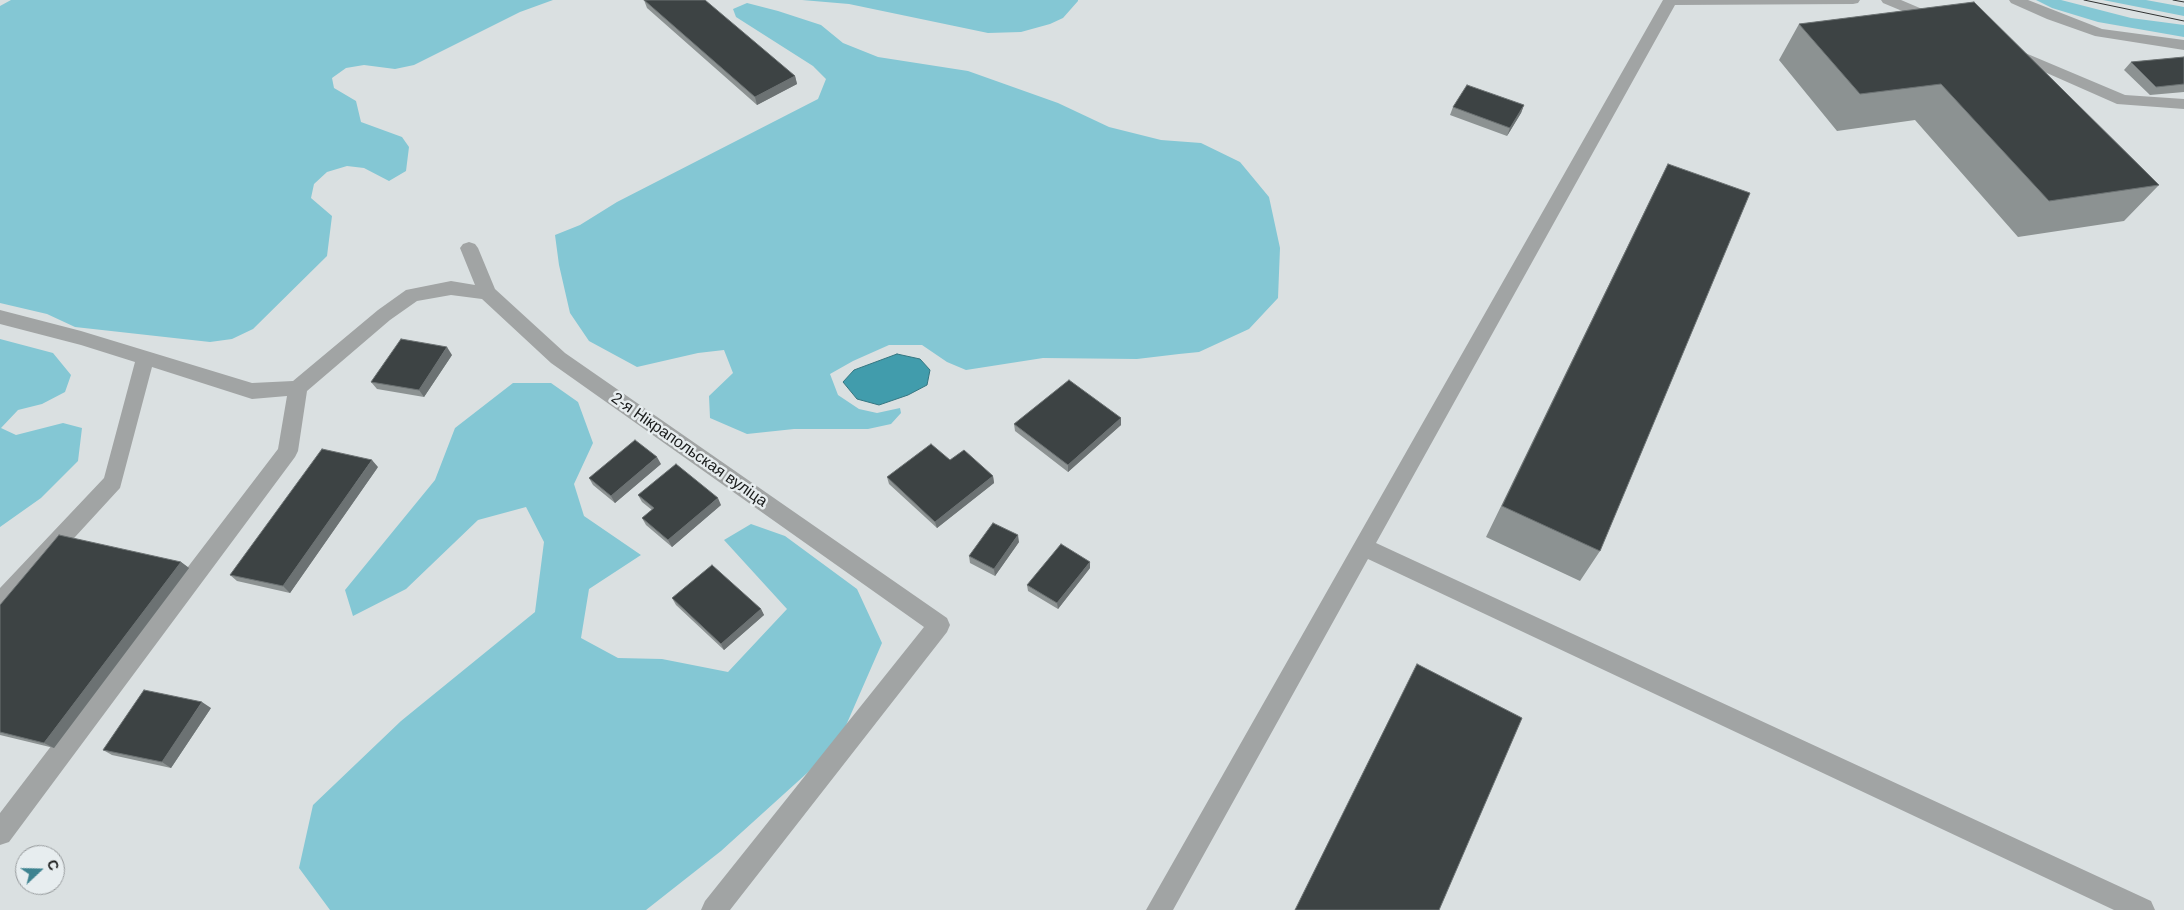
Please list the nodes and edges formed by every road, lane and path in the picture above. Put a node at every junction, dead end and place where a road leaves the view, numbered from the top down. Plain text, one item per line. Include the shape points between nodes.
1 (1853, 0) edge
2 (1888, 0) edge
3 (2016, 0) edge
4 (1951, 27) edge
5 (2184, 45) edge
6 (1996, 46) edge
7 (2184, 104) edge
8 (469, 248) dead end
9 (487, 292) junction
10 (0, 317) edge
11 (146, 359) junction
12 (298, 388) junction
13 (1363, 547) junction
14 (0, 603) edge
15 (0, 833) edge
16 (714, 910) edge
17 (1159, 910) edge
18 (2142, 910) edge

1 - 13 lane via 1670,1
2 - 4 lane
3 - 5 lane via 2100,33
6 - 7 lane via 2123,100
8 - 9 lane, 2-я Нікрапольская вуліца
9 - 12 lane via 451,288 412,295
9 - 16 lane, 2-я Нікрапольская вуліца via 558,358 939,625
10 - 11 lane
11 - 12 lane via 252,391
11 - 14 lane via 113,482
12 - 15 lane via 288,451
13 - 17 lane
13 - 18 lane

